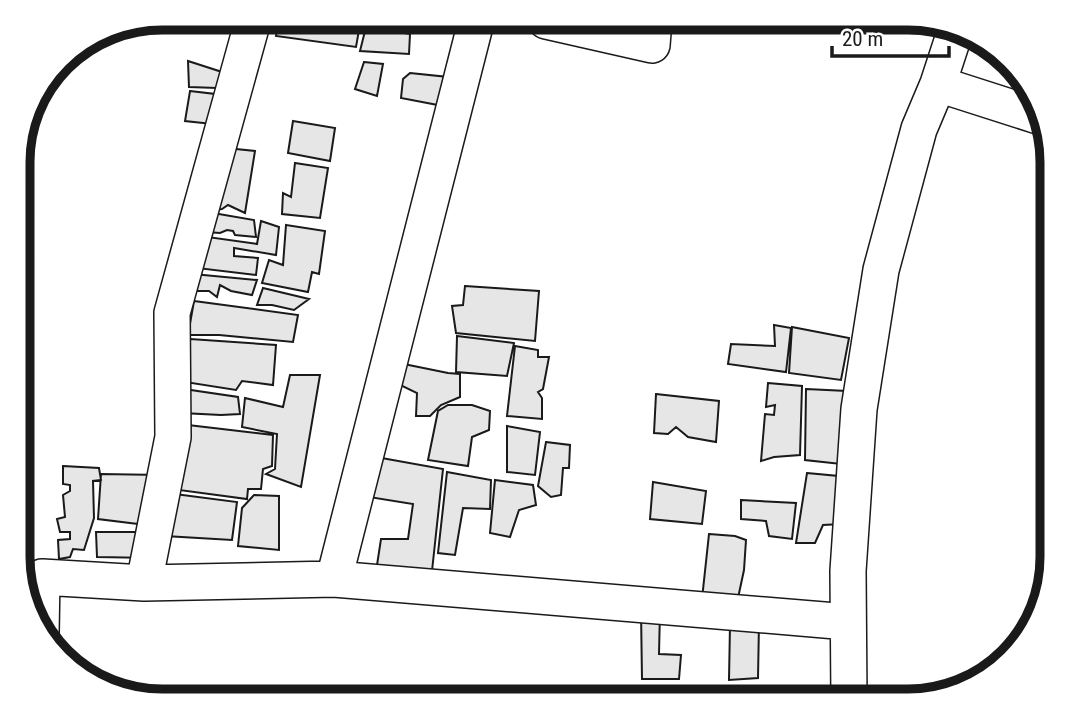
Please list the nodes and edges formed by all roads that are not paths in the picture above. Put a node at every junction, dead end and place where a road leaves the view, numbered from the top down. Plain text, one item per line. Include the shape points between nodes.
1 (250, 30) edge
2 (474, 30) edge
3 (586, 30) edge
4 (653, 30) edge
5 (953, 38) edge
6 (938, 84) junction
7 (1031, 114) edge
8 (334, 579) junction
9 (144, 583) junction
10 (41, 612) edge
11 (848, 622) junction
12 (849, 689) edge

1 - 9 street via 172,313 173,437
2 - 8 street
3 - 4 street via 652,45
5 - 6 street
6 - 7 street
6 - 11 street via 919,129 881,270 859,409
8 - 9 street
8 - 11 street
9 - 10 street via 42,577
11 - 12 street

